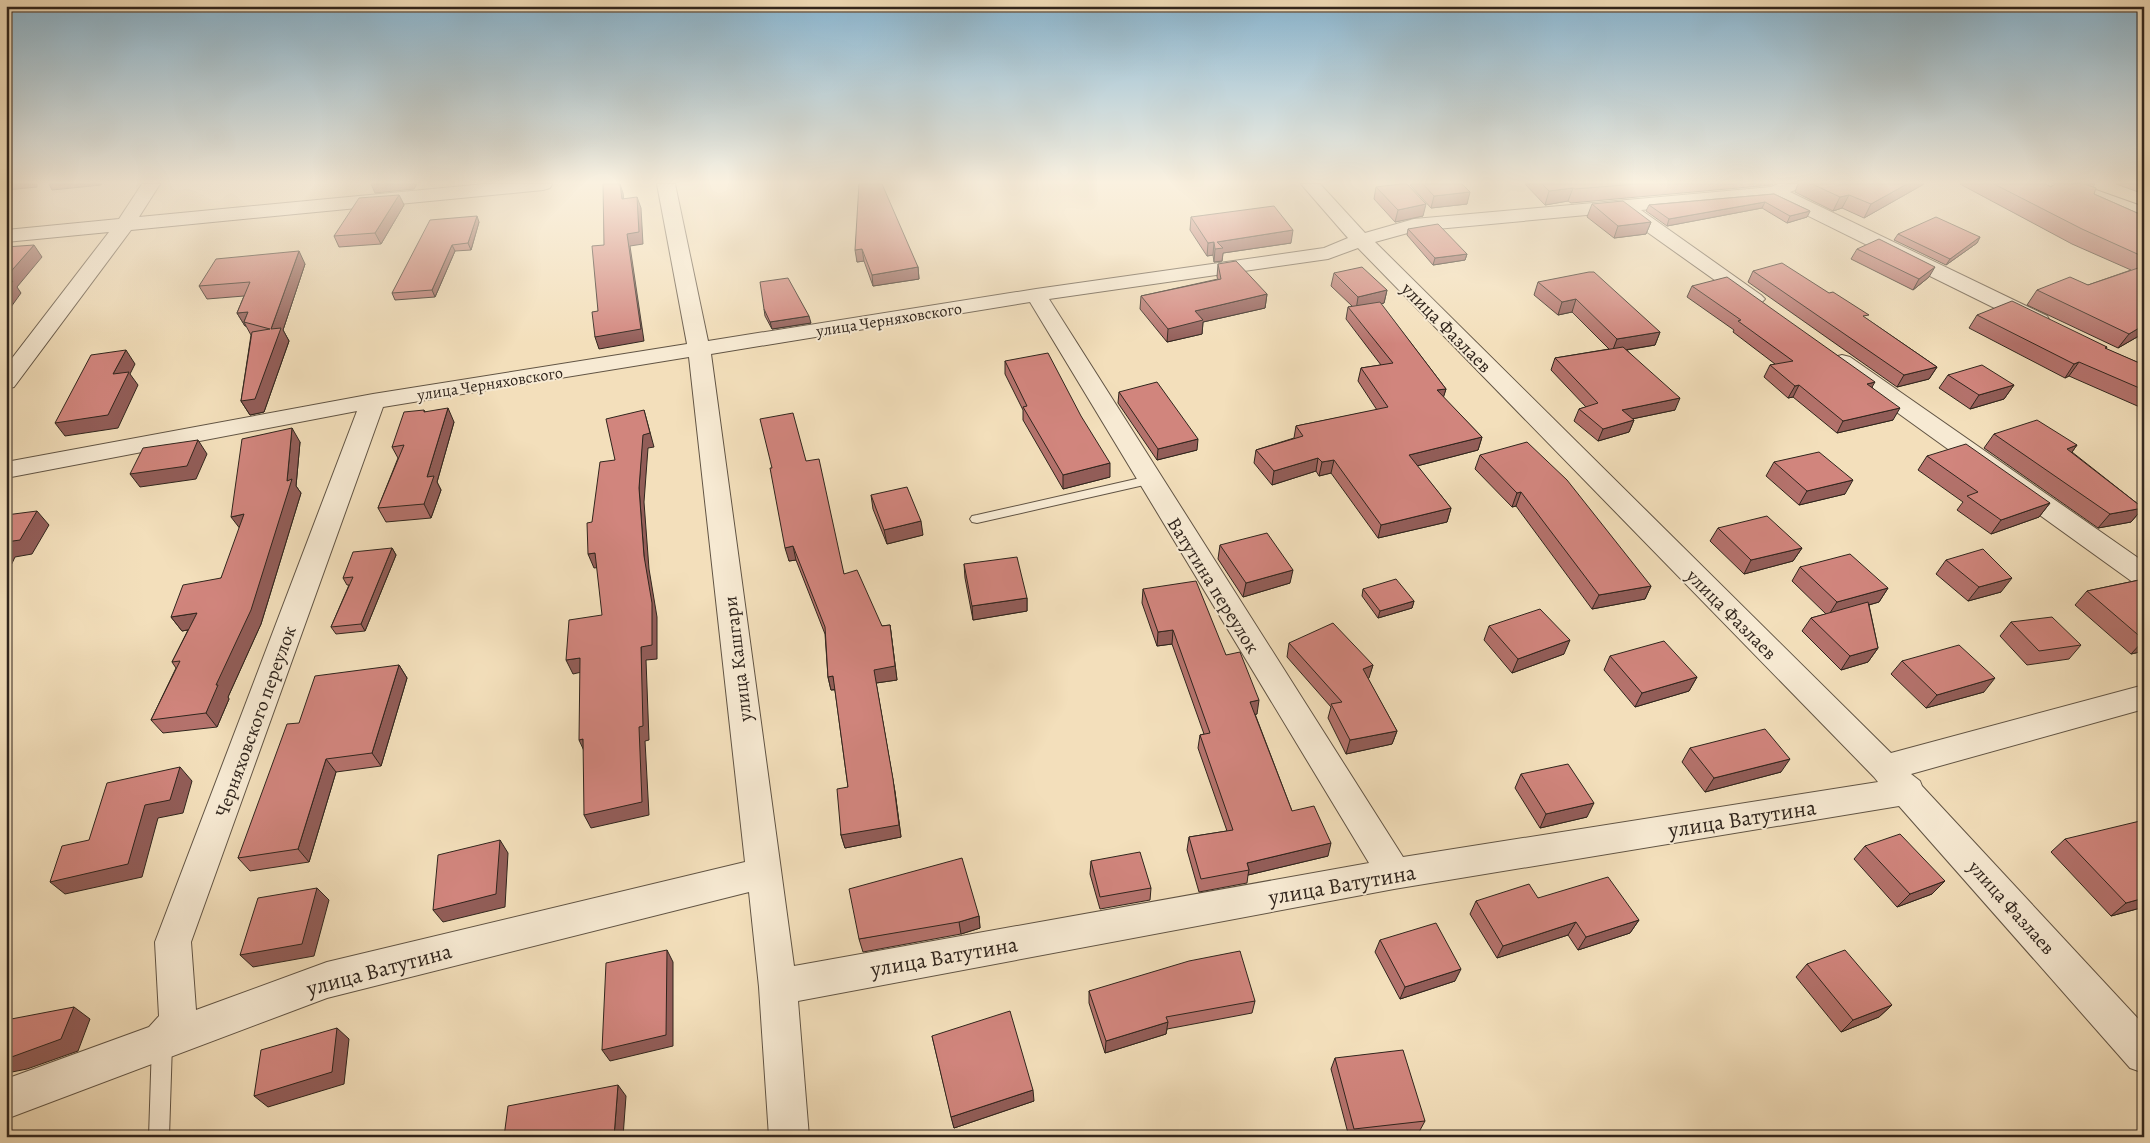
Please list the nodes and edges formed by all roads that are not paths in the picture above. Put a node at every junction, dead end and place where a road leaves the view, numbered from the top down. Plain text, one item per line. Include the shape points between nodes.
1 (115, 237) edge
2 (677, 237) edge
3 (1359, 237) edge
4 (1370, 237) edge
5 (1667, 237) edge
6 (1879, 237) edge
7 (1361, 240) junction
8 (1036, 295) junction
9 (1769, 310) edge
10 (2056, 329) edge
11 (699, 349) junction
12 (1826, 350) edge
13 (6, 382) edge
14 (373, 402) junction
15 (6, 470) edge
16 (1149, 480) junction
17 (977, 519) dead end
18 (2144, 576) edge
19 (2144, 697) edge
20 (1897, 780) junction
21 (763, 873) junction
22 (1394, 874) junction
23 (778, 987) junction
24 (162, 1041) junction
25 (2144, 1054) edge
26 (6, 1099) edge
27 (159, 1137) edge
28 (790, 1137) edge

1 - 13 street
2 - 11 street, улица Кашгари
3 - 7 street, улица Фазлаев
4 - 7 street, улица Черняховского
5 - 9 street
6 - 10 street, улица Черняховского
7 - 8 street, улица Черняховского via 1328,253
7 - 20 street, улица Фазлаев
8 - 11 street, улица Черняховского
8 - 16 street, Ватутина переулок
11 - 14 street, улица Черняховского
11 - 21 street, улица Кашгари
12 - 18 street
14 - 15 street, улица Черняховского
14 - 24 street, Черняховского переулок via 173,942 178,1022
16 - 17 lane
16 - 22 street, Ватутина переулок
19 - 20 street, улица Ватутина
20 - 22 street, улица Ватутина
20 - 25 street, улица Фазлаев
21 - 23 street, улица Кашгари
21 - 24 street, улица Ватутина via 327,980
22 - 23 street, улица Ватутина
23 - 28 street, улица Кашгари
24 - 26 street, улица Ватутина
24 - 27 lane

